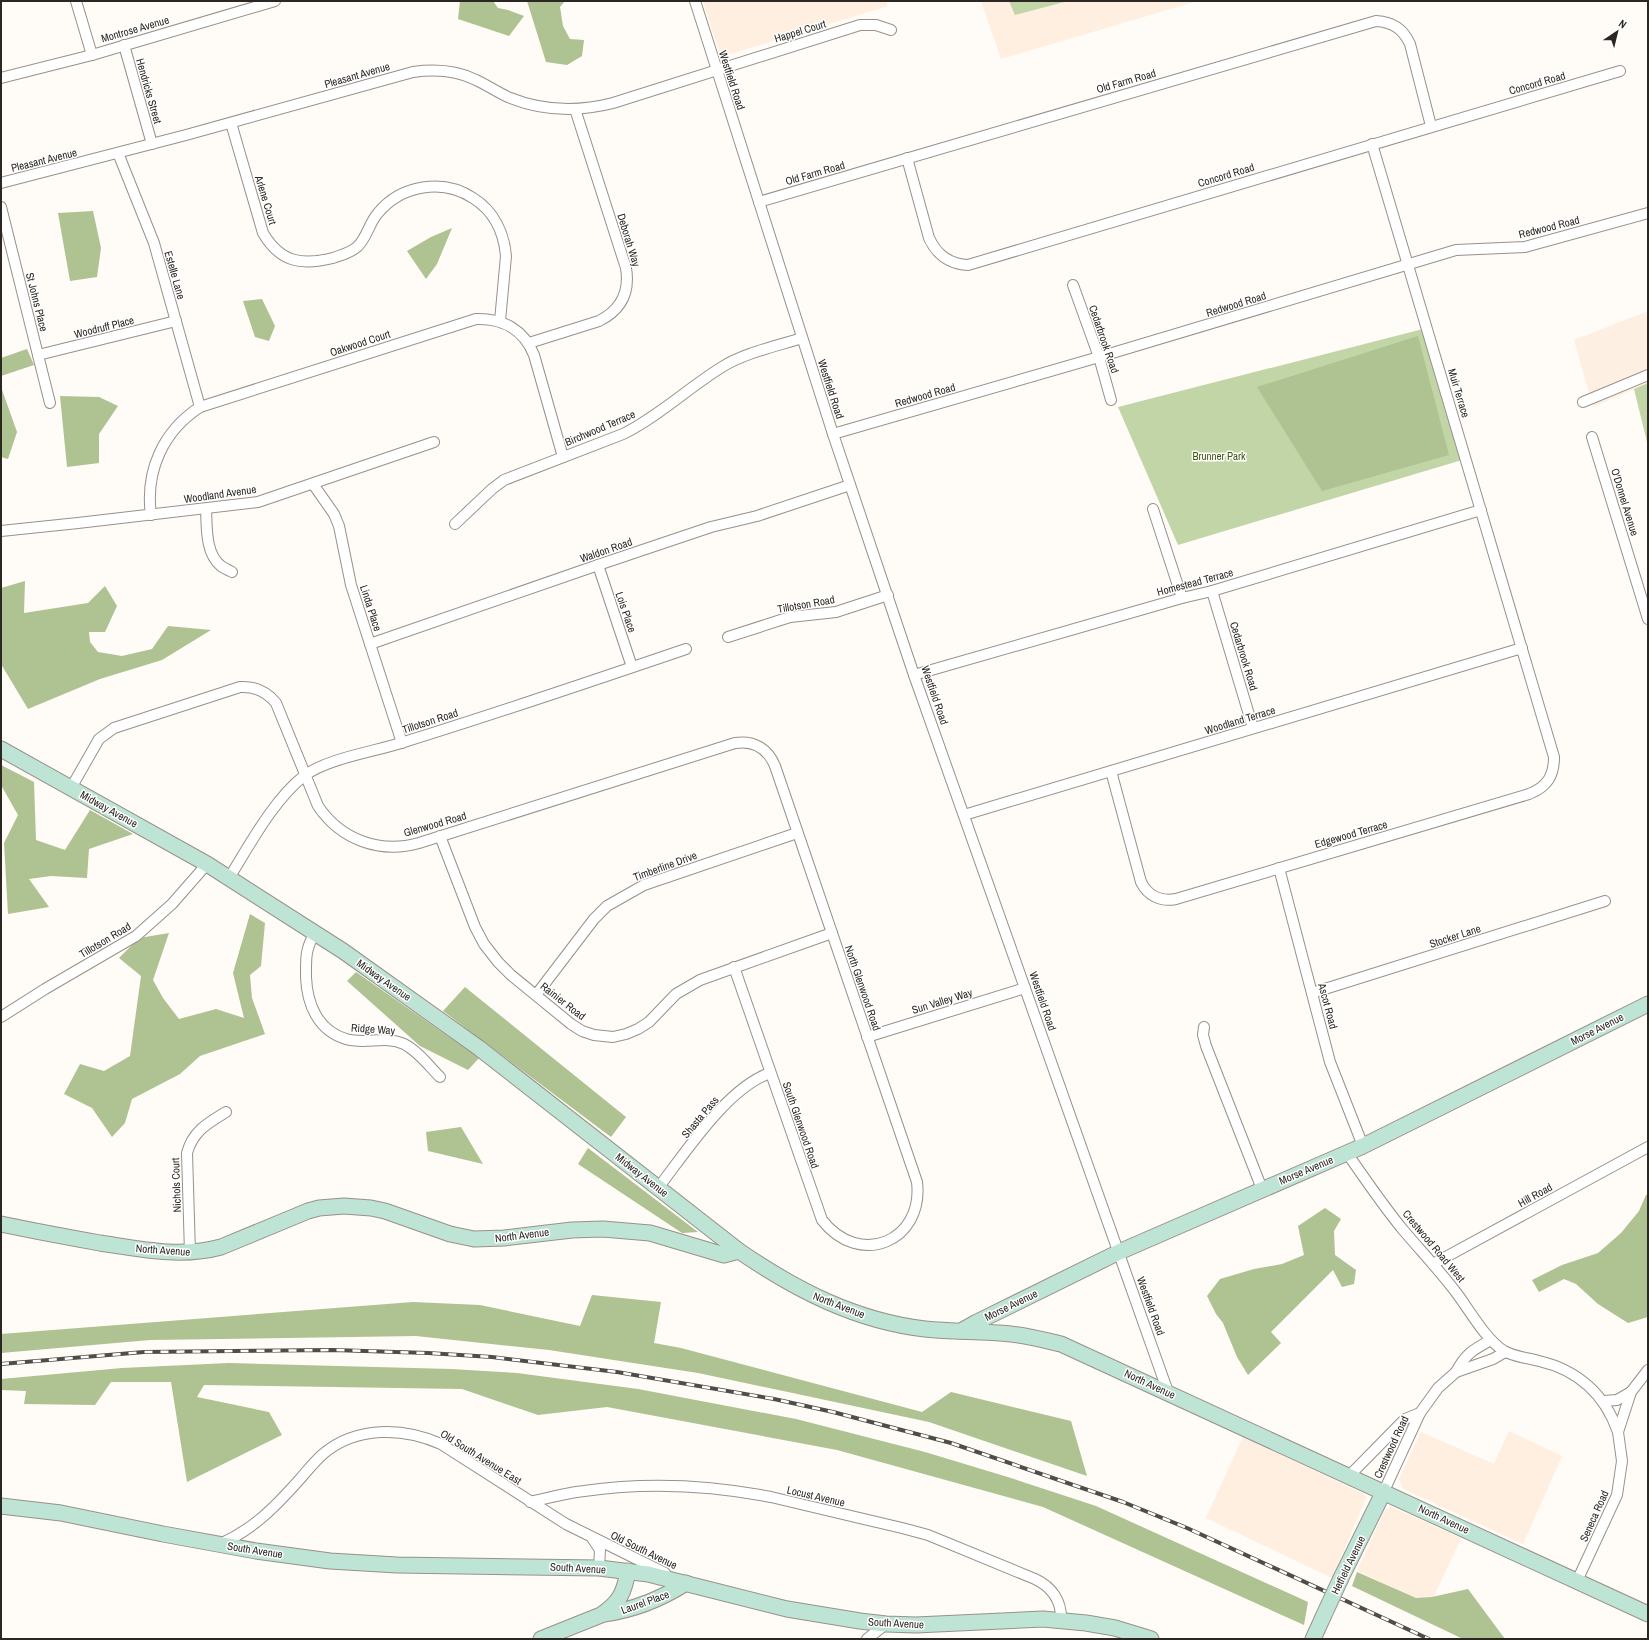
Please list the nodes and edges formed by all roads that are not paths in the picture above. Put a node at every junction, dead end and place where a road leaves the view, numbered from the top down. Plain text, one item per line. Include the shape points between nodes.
1 (76, 1) edge
2 (275, 1) edge
3 (695, 1) edge
4 (891, 30) dead end
5 (124, 45) junction
6 (92, 55) junction
7 (717, 70) junction
8 (1620, 71) dead end
9 (1, 78) edge
10 (575, 109) junction
11 (230, 123) junction
12 (1431, 126) junction
13 (152, 144) junction
14 (1372, 144) junction
15 (118, 153) junction
16 (907, 158) junction
17 (1, 183) edge
18 (759, 202) junction
19 (1, 207) edge
20 (1648, 212) edge
21 (1408, 264) junction
22 (1073, 285) dead end
23 (176, 321) junction
24 (500, 321) junction
25 (802, 338) junction
26 (529, 343) junction
27 (38, 355) junction
28 (1100, 357) junction
29 (1648, 375) edge
30 (1111, 400) dead end
31 (1583, 402) dead end
32 (50, 403) dead end
33 (200, 407) junction
34 (832, 434) junction
35 (1592, 437) dead end
36 (434, 442) dead end
37 (563, 457) junction
38 (313, 484) junction
39 (850, 485) junction
40 (206, 509) junction
41 (1153, 509) dead end
42 (1481, 510) junction
43 (151, 515) junction
44 (455, 524) dead end
45 (1, 531) edge
46 (598, 565) junction
47 (232, 572) dead end
48 (1212, 591) junction
49 (888, 595) junction
50 (1182, 598) junction
51 (1648, 619) edge
52 (728, 636) dead end
53 (370, 644) junction
54 (1522, 648) junction
55 (686, 649) dead end
56 (632, 667) junction
57 (914, 674) junction
58 (1253, 728) junction
59 (402, 743) junction
60 (753, 744) joint
61 (1, 749) edge
62 (1111, 771) junction
63 (305, 775) junction
64 (71, 788) junction
65 (964, 815) junction
66 (798, 833) junction
67 (440, 836) junction
68 (207, 864) junction
69 (1279, 868) junction
70 (229, 878) junction
71 (1605, 901) dead end
72 (315, 933) junction
73 (832, 933) junction
74 (734, 967) junction
75 (1025, 988) junction
76 (1312, 993) junction
77 (536, 995) junction
78 (1648, 1004) edge
79 (1, 1017) edge
80 (1204, 1027) dead end
81 (867, 1037) junction
82 (770, 1073) junction
83 (440, 1076) dead end
84 (226, 1112) dead end
85 (1363, 1146) junction
86 (1648, 1147) edge
87 (1347, 1153) junction
88 (658, 1188) junction
89 (1262, 1189) junction
90 (1, 1224) edge
91 (888, 1240) joint
92 (739, 1251) junction
93 (1119, 1252) junction
94 (190, 1253) junction
95 (1433, 1264) junction
96 (1003, 1308) junction
97 (961, 1331) junction
98 (1011, 1334) junction
99 (1491, 1340) junction
100 (1505, 1352) junction
101 (1648, 1370) edge
102 (1456, 1372) junction
103 (1168, 1392) junction
104 (1631, 1392) junction
105 (1604, 1402) junction
106 (1420, 1413) junction
107 (1618, 1432) junction
108 (1349, 1476) junction
109 (1384, 1491) junction
110 (530, 1502) junction
111 (1, 1506) edge
112 (592, 1538) junction
113 (218, 1545) junction
114 (599, 1568) junction
115 (628, 1571) junction
116 (1577, 1580) junction
117 (686, 1583) junction
118 (1648, 1614) edge
119 (601, 1615) junction
120 (1061, 1621) junction
121 (886, 1624) junction
122 (541, 1639) edge
123 (867, 1639) edge
124 (1151, 1639) edge
125 (1313, 1639) edge

1 - 6 street
2 - 5 street, Montrose Avenue
3 - 7 street, Westfield Road
4 - 7 street, Happel Court via 876,25 860,25
5 - 6 street, Montrose Avenue
5 - 13 street, Hendricks Street
6 - 9 street, Montrose Avenue
7 - 10 street, Pleasant Avenue via 613,103
7 - 18 street, Westfield Road
8 - 12 street, Concord Road
10 - 11 street, Pleasant Avenue via 554,109 528,104 507,97 467,76 446,71 424,70
10 - 26 street, Deborah Way via 626,268 627,287 620,304 608,317
11 - 13 street, Pleasant Avenue
11 - 24 street, Arlene Court via 263,233 272,246 294,260 320,261 351,251 362,241 372,220 382,208 393,199 414,189 444,187 459,190 478,201 494,218 505,246
12 - 14 street, Concord Road
12 - 16 street, Old Farm Road via 1406,36 1393,24 1376,21
13 - 15 street, Pleasant Avenue
14 - 16 street, Concord Road via 968,265 945,259 934,247 929,238
14 - 21 street, Muir Terrace
15 - 17 street, Pleasant Avenue
15 - 23 street, Estelle Lane via 154,243
16 - 18 street, Old Farm Road
18 - 25 street, Westfield Road
19 - 27 street, St Johns Place
20 - 21 street, Redwood Road via 1525,247 1456,250
21 - 28 street, Redwood Road
21 - 42 street, Muir Terrace
22 - 28 street, Cedarbrook Road
23 - 27 street, Woodruff Place
23 - 33 street, Estelle Lane
24 - 26 street, Oakwood Court via 518,332
24 - 33 street, Oakwood Court via 487,318 470,320
25 - 34 street, Westfield Road
25 - 37 street, Birchwood Terrace via 723,366 641,425
26 - 37 street, Oakwood Court
27 - 32 street, St Johns Place
28 - 30 street, Cedarbrook Road
28 - 34 street, Redwood Road
29 - 31 street
33 - 43 street, Oakwood Court via 178,425 159,452 150,483
34 - 39 street, Westfield Road
35 - 51 street, O'Donnel Avenue
36 - 38 street, Woodland Avenue
37 - 44 street, Birchwood Terrace via 504,480
38 - 40 street, Woodland Avenue via 258,502
38 - 53 street, Linda Place via 334,514 339,526 351,585
39 - 46 street, Waldon Road via 756,516 711,527
39 - 49 street, Westfield Road
40 - 43 street, Woodland Avenue
40 - 47 street via 209,544 213,555 220,565
41 - 50 street
42 - 48 street, Homestead Terrace
42 - 54 street, Muir Terrace
43 - 45 street, Woodland Avenue
46 - 53 street, Waldon Road
46 - 56 street, Lois Place
48 - 50 street, Homestead Terrace
48 - 58 street, Cedarbrook Road
49 - 52 street, Tillotson Road via 836,612 790,618
49 - 57 street, Westfield Road
50 - 57 street, Homestead Terrace
53 - 59 street, Linda Place
54 - 58 street, Woodland Terrace
54 - 69 street, Edgewood Terrace via 1554,757 1552,774 1544,786 1529,794
55 - 56 street, Tillotson Road
56 - 59 street, Tillotson Road
57 - 65 street, Westfield Road
58 - 62 street, Woodland Terrace
59 - 63 street, Tillotson Road via 326,764
60 - 66 street, North Glenwood Road via 762,748 773,761
60 - 67 street, Glenwood Road via 735,743
61 - 64 main road, Midway Avenue
62 - 65 street, Woodland Terrace
62 - 69 street, Edgewood Terrace via 1141,882 1152,896 1172,900
63 - 64 street, Glenwood Road via 276,703 257,688 240,686 114,728 99,739
63 - 67 street, Glenwood Road via 324,814 336,827 359,841 395,847 413,845
63 - 70 street, Tillotson Road via 292,785 278,802
64 - 68 main road, Midway Avenue
65 - 75 street, Westfield Road
66 - 73 street, North Glenwood Road
66 - 77 street, Timberline Drive via 644,884 622,896 594,919
67 - 77 street, Rainier Road via 474,927 484,944 498,962
68 - 70 main road, Midway Avenue
68 - 79 street, Tillotson Road via 172,904 136,936
69 - 76 street, Ascot Road
70 - 72 main road, Midway Avenue
71 - 76 street, Stocker Lane
72 - 83 street, Ridge Way via 306,956 307,989 313,1012 320,1022 337,1036 346,1039 359,1042 383,1039 404,1044
72 - 88 main road, Midway Avenue via 479,1048
73 - 74 street, Rainier Road
73 - 81 street, North Glenwood Road
74 - 77 street, Rainier Road via 688,986 649,1022 626,1034 613,1037 582,1031
74 - 82 street, South Glenwood Road
75 - 81 street, Sun Valley Way
75 - 93 street, Westfield Road
76 - 85 street, Ascot Road via 1330,1062
78 - 85 main road, Morse Avenue
80 - 89 street via 1206,1046
81 - 91 street, North Glenwood Road via 915,1175 918,1192 912,1218 898,1235
82 - 88 street, Shasta Pass via 760,1076 746,1086 717,1113
82 - 91 street, South Glenwood Road via 822,1220 836,1236 851,1243 873,1245
84 - 94 street, Nichols Court via 199,1129 189,1144 187,1152
85 - 87 main road, Morse Avenue
86 - 95 street, Hill Road
87 - 89 main road, Morse Avenue
87 - 95 street, Crestwood Road West via 1403,1230
88 - 92 main road, Midway Avenue
89 - 93 main road, Morse Avenue
90 - 94 main road, North Avenue via 147,1251
92 - 94 main road, North Avenue via 724,1255 656,1235 604,1230 474,1238 450,1234 385,1211 344,1206 308,1211 221,1247
92 - 97 main road, North Avenue via 789,1284 839,1308 905,1326
93 - 96 main road, Morse Avenue
93 - 103 street, Westfield Road
95 - 99 street, Crestwood Road West
96 - 97 main road, Morse Avenue
96 - 98 main road via 1002,1320
97 - 98 main road, North Avenue
98 - 103 main road, North Avenue via 1061,1344
99 - 100 street, Crestwood Road West
99 - 102 street, Crestwood Road via 1468,1354
100 - 102 street, Crestwood Road via 1493,1360
100 - 105 street via 1567,1370
101 - 104 street, Seneca Road
102 - 106 street, Crestwood Road via 1438,1388
103 - 108 main road, North Avenue
104 - 105 street via 1617,1400
104 - 107 street, Seneca Road
105 - 107 street
106 - 108 street, Crestwood Road via 1406,1419
106 - 109 street, Crestwood Road
107 - 116 street, Seneca Road via 1622,1466 1617,1495
108 - 109 main road, North Avenue
109 - 116 main road, North Avenue
109 - 125 main road, Hetfield Avenue, bridge
110 - 112 street, Old South Avenue
110 - 113 street, Old South Avenue East via 430,1439 408,1433 374,1432 352,1438 327,1451 260,1521
110 - 120 street, Locust Avenue via 585,1491 640,1486 695,1487 750,1493 928,1535 1035,1579 1054,1593 1060,1608
111 - 113 main road, South Avenue via 61,1513
112 - 114 street, Old South Avenue via 600,1550
112 - 117 street, Old South Avenue
113 - 114 main road, South Avenue via 330,1561 397,1565
114 - 115 main road, South Avenue
115 - 117 main road, South Avenue
115 - 119 main road, Laurel Place via 623,1593 617,1602
116 - 118 main road, North Avenue
117 - 119 main road, Laurel Place via 659,1599
117 - 121 main road, South Avenue via 787,1609
119 - 122 main road, Laurel Place
120 - 121 main road, South Avenue via 1043,1619
120 - 124 main road, South Avenue via 1115,1628
121 - 123 street

